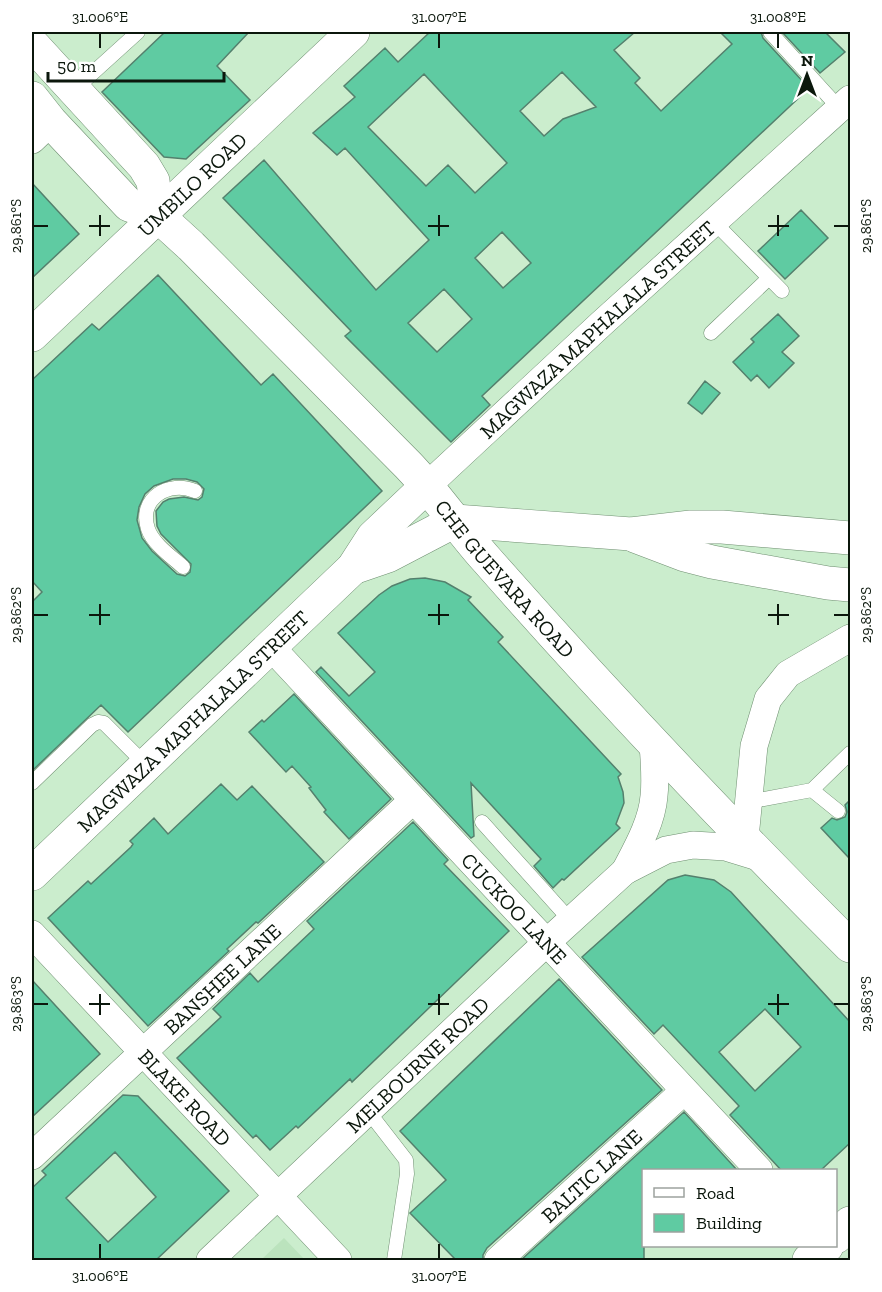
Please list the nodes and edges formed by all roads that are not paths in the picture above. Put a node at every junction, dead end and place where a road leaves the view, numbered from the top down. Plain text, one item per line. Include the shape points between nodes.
1 (138, 32) edge
2 (353, 32) edge
3 (770, 32) edge
4 (32, 44) edge
5 (74, 90) junction
6 (845, 104) edge
7 (38, 120) edge
8 (157, 215) junction
9 (714, 222) junction
10 (769, 278) junction
11 (782, 291) dead end
12 (711, 333) dead end
13 (32, 334) edge
14 (428, 485) junction
15 (195, 491) dead end
16 (455, 521) junction
17 (631, 534) junction
18 (850, 538) edge
19 (183, 567) dead end
20 (353, 568) junction
21 (847, 589) edge
22 (850, 638) edge
23 (271, 647) junction
24 (653, 743) junction
25 (850, 753) edge
26 (146, 765) junction
27 (32, 783) edge
28 (812, 790) junction
29 (412, 801) junction
30 (748, 802) junction
31 (838, 811) dead end
32 (482, 822) dead end
33 (755, 849) junction
34 (625, 871) junction
35 (32, 874) edge
36 (570, 920) junction
37 (32, 934) edge
38 (849, 940) edge
39 (546, 943) junction
40 (142, 1052) junction
41 (684, 1091) junction
42 (368, 1111) junction
43 (32, 1156) edge
44 (758, 1169) edge
45 (277, 1197) junction
46 (850, 1223) edge
47 (837, 1236) edge
48 (825, 1247) edge
49 (830, 1247) edge
50 (210, 1260) edge
51 (338, 1260) edge
52 (394, 1260) edge
53 (498, 1260) edge
54 (809, 1260) edge
55 (843, 1260) edge

1 - 5 lane
2 - 8 main road, UMBILO ROAD
3 - 6 lane
4 - 5 main road
5 - 8 main road via 144,166 153,181
6 - 9 street, MAGWAZA MAPHALALA STREET
7 - 8 main road, CHE GUEVARA ROAD via 129,205
8 - 13 main road, UMBILO ROAD
8 - 14 main road, CHE GUEVARA ROAD
9 - 10 lane
9 - 14 street, MAGWAZA MAPHALALA STREET
10 - 11 lane
10 - 12 lane
14 - 16 main road, CHE GUEVARA ROAD
14 - 20 main road, MAGWAZA MAPHALALA STREET via 372,537
15 - 19 lane via 179,487 163,490 155,495 146,514 155,540
16 - 17 main road
16 - 20 main road, MAGWAZA MAPHALALA STREET via 388,556
16 - 24 main road, CHE GUEVARA ROAD
17 - 18 main road via 722,526
17 - 21 main road via 712,562
20 - 23 main road, MAGWAZA MAPHALALA STREET
22 - 30 street via 788,674 768,699 754,746
23 - 26 main road, MAGWAZA MAPHALALA STREET
23 - 29 street, CUCKOO LANE
24 - 33 main road, CHE GUEVARA ROAD
24 - 34 street, MELBOURNE ROAD via 652,806
25 - 28 lane
26 - 27 lane via 100,722 92,725
26 - 35 main road, MAGWAZA MAPHALALA STREET
28 - 30 lane
28 - 31 lane
29 - 39 street, CUCKOO LANE
29 - 40 street, BANSHEE LANE
30 - 33 street
32 - 36 lane
33 - 34 street, MELBOURNE ROAD via 693,845 666,850
33 - 38 main road, CHE GUEVARA ROAD
34 - 36 street, MELBOURNE ROAD
36 - 39 street, MELBOURNE ROAD
37 - 40 street, BLAKE ROAD
39 - 41 street, CUCKOO LANE
39 - 42 street, MELBOURNE ROAD
40 - 43 street, BANSHEE LANE
40 - 45 street, BLAKE ROAD
41 - 44 street, CUCKOO LANE
41 - 53 street, BALTIC LANE
42 - 45 street, MELBOURNE ROAD
42 - 52 lane via 406,1160
45 - 50 street, MELBOURNE ROAD
45 - 51 street, BLAKE ROAD
46 - 47 main road
48 - 54 main road
49 - 55 street

